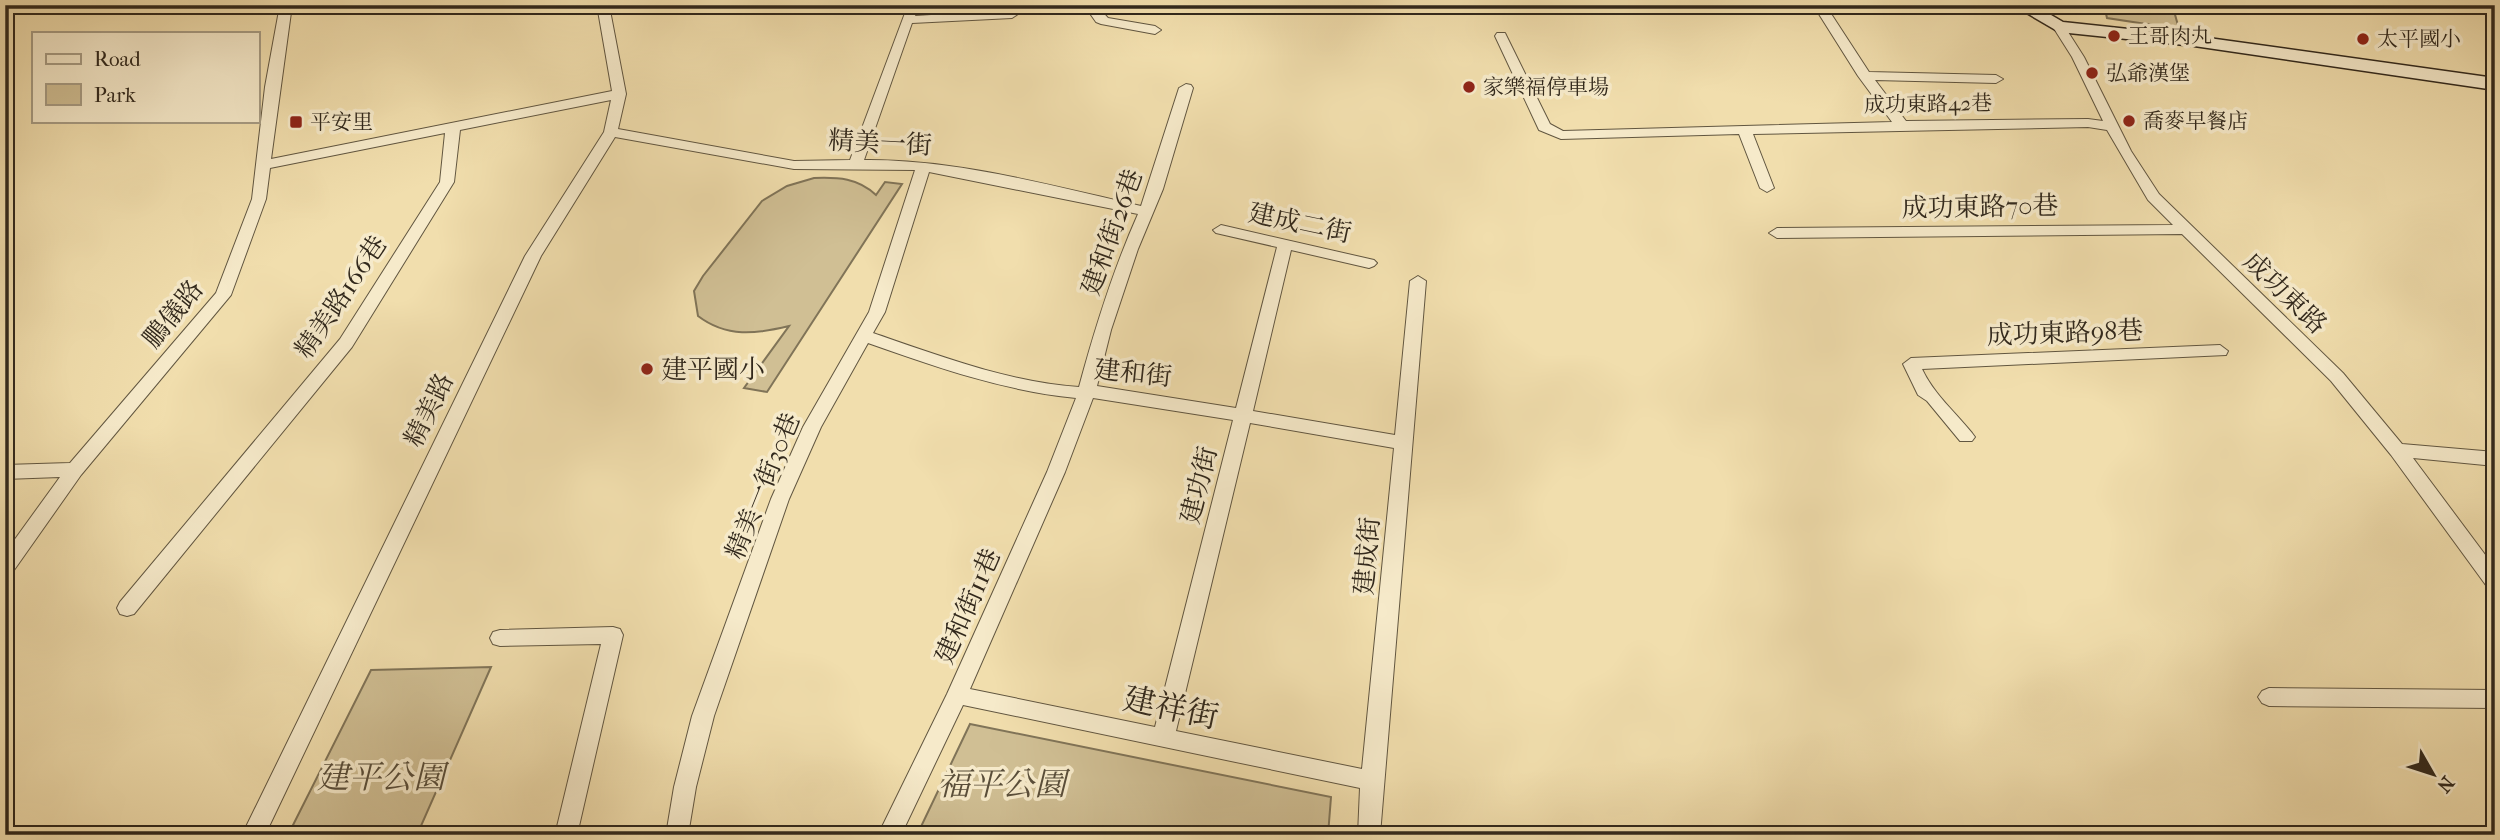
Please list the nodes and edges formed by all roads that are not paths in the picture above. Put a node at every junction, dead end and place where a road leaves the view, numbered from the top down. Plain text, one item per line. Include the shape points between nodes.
1 (286, 5) edge
2 (603, 5) edge
3 (914, 5) edge
4 (1090, 5) edge
5 (1815, 5) edge
6 (2021, 5) edge
7 (1012, 14) dead end
8 (907, 20) junction
9 (2059, 27) junction
10 (1155, 30) dead end
11 (1501, 36) dead end
12 (1865, 76) junction
13 (1996, 79) dead end
14 (2495, 84) edge
15 (1186, 88) dead end
16 (619, 94) junction
17 (1902, 125) junction
18 (453, 127) junction
19 (2112, 127) junction
20 (1744, 129) junction
21 (611, 132) junction
22 (856, 163) junction
23 (262, 164) junction
24 (923, 167) junction
25 (1767, 188) dead end
26 (1145, 211) junction
27 (2184, 229) junction
28 (1221, 230) dead end
29 (1777, 233) dead end
30 (1285, 245) junction
31 (1369, 263) dead end
32 (1418, 281) dead end
33 (862, 335) junction
34 (2220, 351) dead end
35 (1086, 394) junction
36 (1244, 414) junction
37 (1966, 437) dead end
38 (1402, 443) junction
39 (2397, 450) junction
40 (2495, 459) edge
41 (75, 470) junction
42 (5, 472) edge
43 (5, 568) edge
44 (2495, 583) edge
45 (127, 608) dead end
46 (500, 638) dead end
47 (957, 695) junction
48 (2269, 697) dead end
49 (2495, 699) edge
50 (1163, 738) junction
51 (1372, 781) junction
52 (253, 835) edge
53 (566, 835) edge
54 (677, 835) edge
55 (889, 835) edge
56 (1370, 835) edge

1 - 23 street, 鵬儀路
2 - 16 street, 精美路
3 - 8 street
4 - 10 street via 1105,22
5 - 12 street
6 - 9 street
7 - 8 street
8 - 22 street
9 - 14 street via 2194,41
9 - 19 street, 成功東路
11 - 20 street, 成功東路42巷 via 1544,127 1557,134
12 - 13 street
12 - 17 street
15 - 26 street, 建和街26巷
16 - 18 street
16 - 21 street, 精美路
17 - 19 street, 成功東路42巷 via 2088,123
17 - 20 street, 成功東路42巷
18 - 23 street
18 - 45 street, 精美路166巷 via 447,181 346,343
19 - 27 street, 成功東路 via 2153,197
20 - 25 street
21 - 22 street, 精美一街 via 794,164
21 - 52 street, 精美路 via 533,256
22 - 24 street, 精美一街
23 - 41 street, 鵬儀路 via 259,199 223,295
24 - 26 street, 精美一街
24 - 33 street, 精美一街30巷 via 877,312
26 - 35 street, 建和街26巷
27 - 29 street, 成功東路70巷
27 - 39 street, 成功東路 via 2337,377
28 - 30 street, 建成二街
30 - 31 street, 建成二街
30 - 36 street, 建功街
32 - 38 street, 建成街
33 - 35 street, 建和街 via 1021,384
33 - 54 street, 精美一街30巷 via 812,427 780,499 703,716
34 - 37 street, 成功東路98巷 via 1911,364 1924,390
35 - 36 street, 建和街 via 1105,392
35 - 47 street, 建和街11巷
36 - 38 street, 建和街
36 - 50 street, 建功街
38 - 51 street, 建成街
39 - 40 street
39 - 44 street, 成功東路
41 - 42 street
41 - 43 street, 鵬儀路
46 - 53 street via 613,635
47 - 50 street, 建祥街
47 - 55 street, 建和街11巷
48 - 49 street
50 - 51 street, 建祥街
51 - 56 street, 建成街

